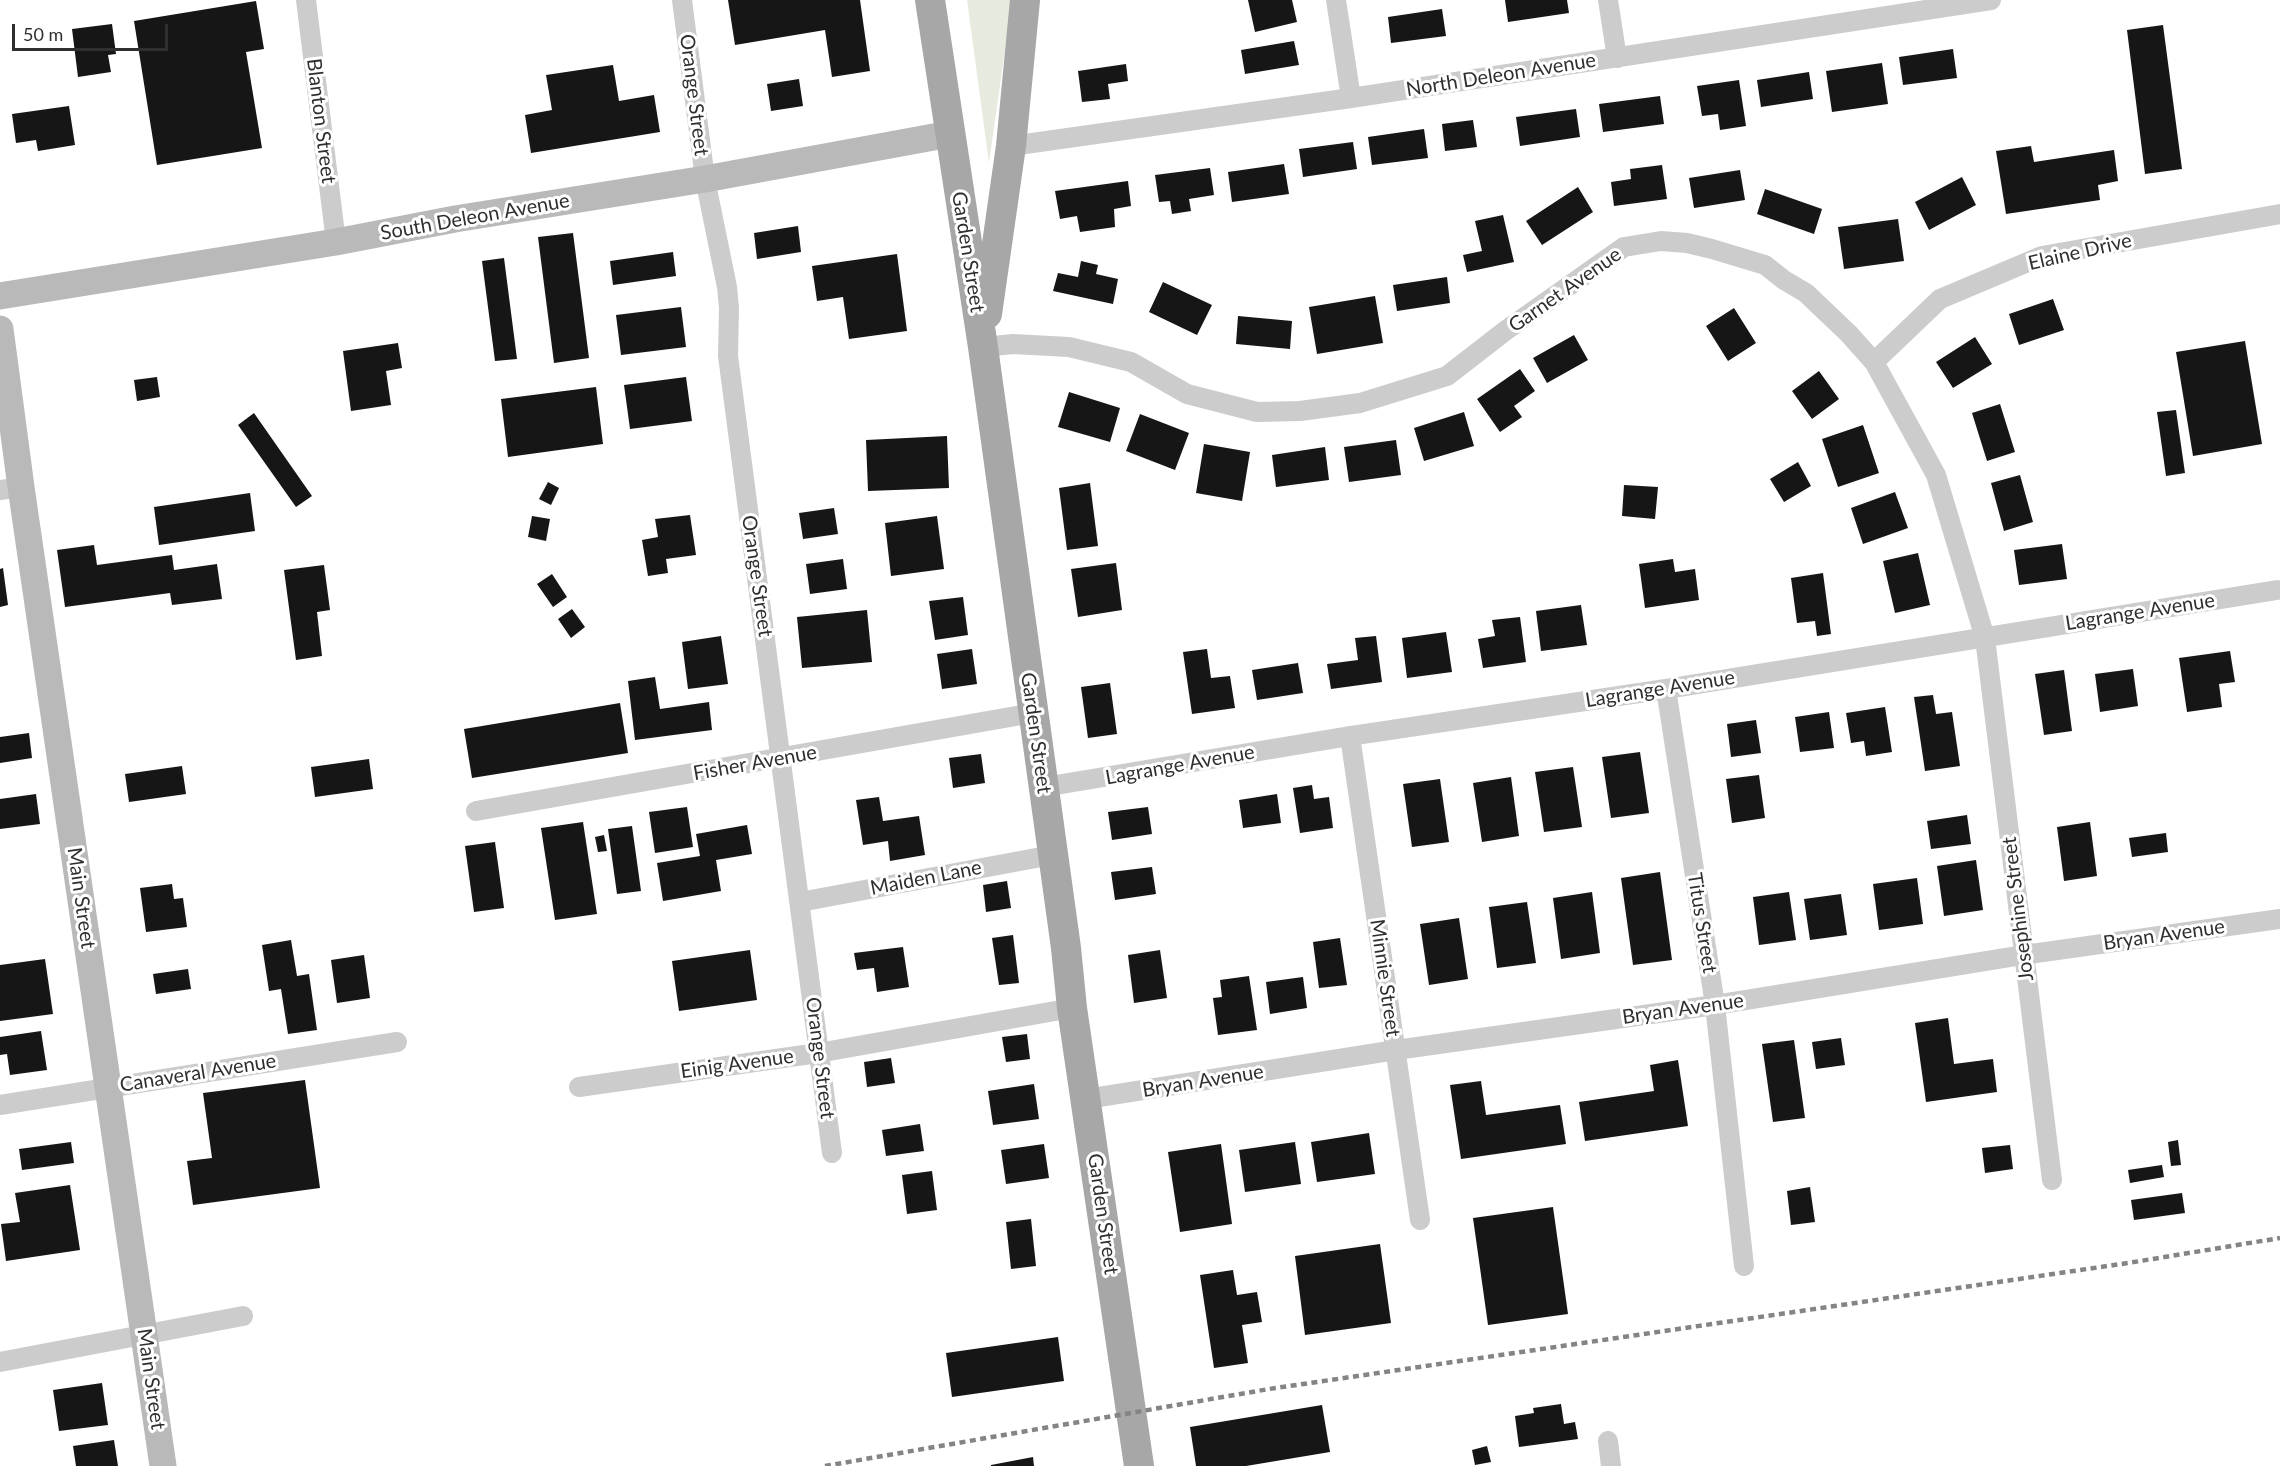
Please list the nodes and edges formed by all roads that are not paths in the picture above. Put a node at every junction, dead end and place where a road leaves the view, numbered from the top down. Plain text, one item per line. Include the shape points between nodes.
1 (306, 0) edge
2 (682, 0) edge
3 (930, 0) edge
4 (1025, 0) edge
5 (1336, 0) edge
6 (1608, 0) edge
7 (1991, 0) edge
8 (1892, 7) edge
9 (1617, 58) junction
10 (1351, 98) junction
11 (950, 134) junction
12 (1011, 146) junction
13 (705, 179) junction
14 (2280, 214) edge
15 (336, 242) junction
16 (0, 296) edge
17 (0, 329) edge
18 (983, 346) junction
19 (1874, 362) junction
20 (10, 488) edge
21 (2277, 590) dead end
22 (1985, 638) junction
23 (1666, 689) junction
24 (1033, 713) junction
25 (1350, 736) junction
26 (781, 759) junction
27 (1044, 788) junction
28 (476, 811) dead end
29 (1052, 855) junction
30 (800, 902) junction
31 (2280, 919) edge
32 (2023, 956) junction
33 (1715, 1005) junction
34 (1072, 1008) junction
35 (397, 1042) dead end
36 (1396, 1050) junction
37 (818, 1053) junction
38 (109, 1087) junction
39 (579, 1087) dead end
40 (1086, 1099) junction
41 (0, 1105) edge
42 (832, 1154) dead end
43 (2052, 1180) dead end
44 (1420, 1220) dead end
45 (1744, 1266) dead end
46 (243, 1316) dead end
47 (145, 1334) junction
48 (0, 1362) edge
49 (1608, 1441) dead end
50 (164, 1466) edge
51 (1139, 1466) edge
52 (1611, 1466) edge

1 - 15 street, Blanton Street
2 - 13 street, Orange Street
3 - 11 main road, Garden Street
4 - 12 main road
5 - 10 street
6 - 9 street
7 - 8 street, North Deleon Avenue
8 - 9 street, North Deleon Avenue
9 - 10 street, North Deleon Avenue
10 - 12 street, North Deleon Avenue
11 - 13 street, South Deleon Avenue
11 - 18 main road, Garden Street
12 - 18 main road
13 - 15 street, South Deleon Avenue
13 - 26 street, Orange Street via 727,287 728,356
14 - 19 street, Elaine Drive via 2042,256 1940,299
15 - 16 street, South Deleon Avenue
17 - 20 street, Main Street
18 - 19 street, Garnet Avenue via 1069,347 1131,362 1187,394 1257,412 1360,403 1447,376 1624,247 1661,241 1687,243 1765,265 1821,306
18 - 24 main road, Garden Street
19 - 22 street, Garnet Avenue via 1936,475
20 - 38 street, Main Street
21 - 22 street, Lagrange Avenue
22 - 23 street, Lagrange Avenue
22 - 32 street, Josephine Street
23 - 25 street, Lagrange Avenue
23 - 33 street, Titus Street
24 - 26 street, Fisher Avenue
24 - 27 main road, Garden Street
25 - 27 street, Lagrange Avenue
25 - 36 street, Minnie Street
26 - 28 street, Fisher Avenue
26 - 30 street, Orange Street
27 - 29 main road, Garden Street
29 - 30 street, Maiden Lane
29 - 34 main road, Garden Street
30 - 37 street, Orange Street
31 - 32 street, Bryan Avenue
32 - 33 street, Bryan Avenue
32 - 43 street, Josephine Street
33 - 36 street, Bryan Avenue
33 - 45 street, Titus Street
34 - 37 street, Einig Avenue
34 - 40 main road, Garden Street
35 - 38 street, Canaveral Avenue
36 - 40 street, Bryan Avenue
36 - 44 street, Minnie Street
37 - 39 street, Einig Avenue
37 - 42 street, Orange Street
38 - 41 street, Canaveral Avenue
38 - 47 street, Main Street
40 - 51 main road, Garden Street
46 - 47 street
47 - 48 street
47 - 50 street, Main Street
49 - 52 street

